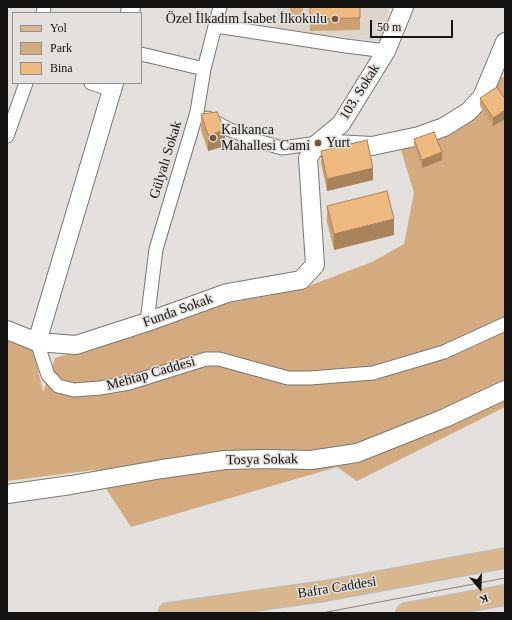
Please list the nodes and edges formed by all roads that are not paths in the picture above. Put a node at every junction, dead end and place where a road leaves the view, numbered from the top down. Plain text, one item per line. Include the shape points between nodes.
1 (220, 7) edge
2 (404, 7) edge
3 (216, 26) junction
4 (505, 42) edge
5 (386, 51) junction
6 (142, 54) edge
7 (204, 69) junction
8 (26, 84) edge
9 (98, 84) edge
10 (113, 86) edge
11 (197, 112) junction
12 (7, 136) edge
13 (318, 142) junction
14 (315, 265) joint
15 (147, 322) junction
16 (505, 324) edge
17 (7, 330) edge
18 (37, 342) junction
19 (505, 390) edge
20 (7, 494) edge
21 (505, 558) edge
22 (505, 595) edge
23 (168, 613) edge
24 (406, 613) edge

1 - 3 street, Gülyalı Sokak
2 - 5 street, 103. Sokak
3 - 5 street
3 - 7 street, Gülyalı Sokak
4 - 13 street via 482,97 468,112 444,126 419,136 372,146
5 - 13 street, 103. Sokak via 341,124
6 - 7 street
7 - 11 street, Gülyalı Sokak
8 - 12 street
9 - 10 street
10 - 18 street
11 - 13 street via 228,129 282,148
11 - 15 street, Gülyalı Sokak via 156,249
13 - 14 street, 103. Sokak via 308,158
14 - 15 street, Funda Sokak via 301,280 227,293
15 - 18 street, Funda Sokak via 76,345
16 - 18 street, Mehtap Caddesi via 444,352 373,373 288,378 218,359 206,359 129,383 74,390 58,386 48,375
17 - 18 street, Funda Sokak
19 - 20 street, Tosya Sokak via 445,418 356,453 311,460 225,460
21 - 23 main road, Bafra Caddesi via 325,591
22 - 24 main road

